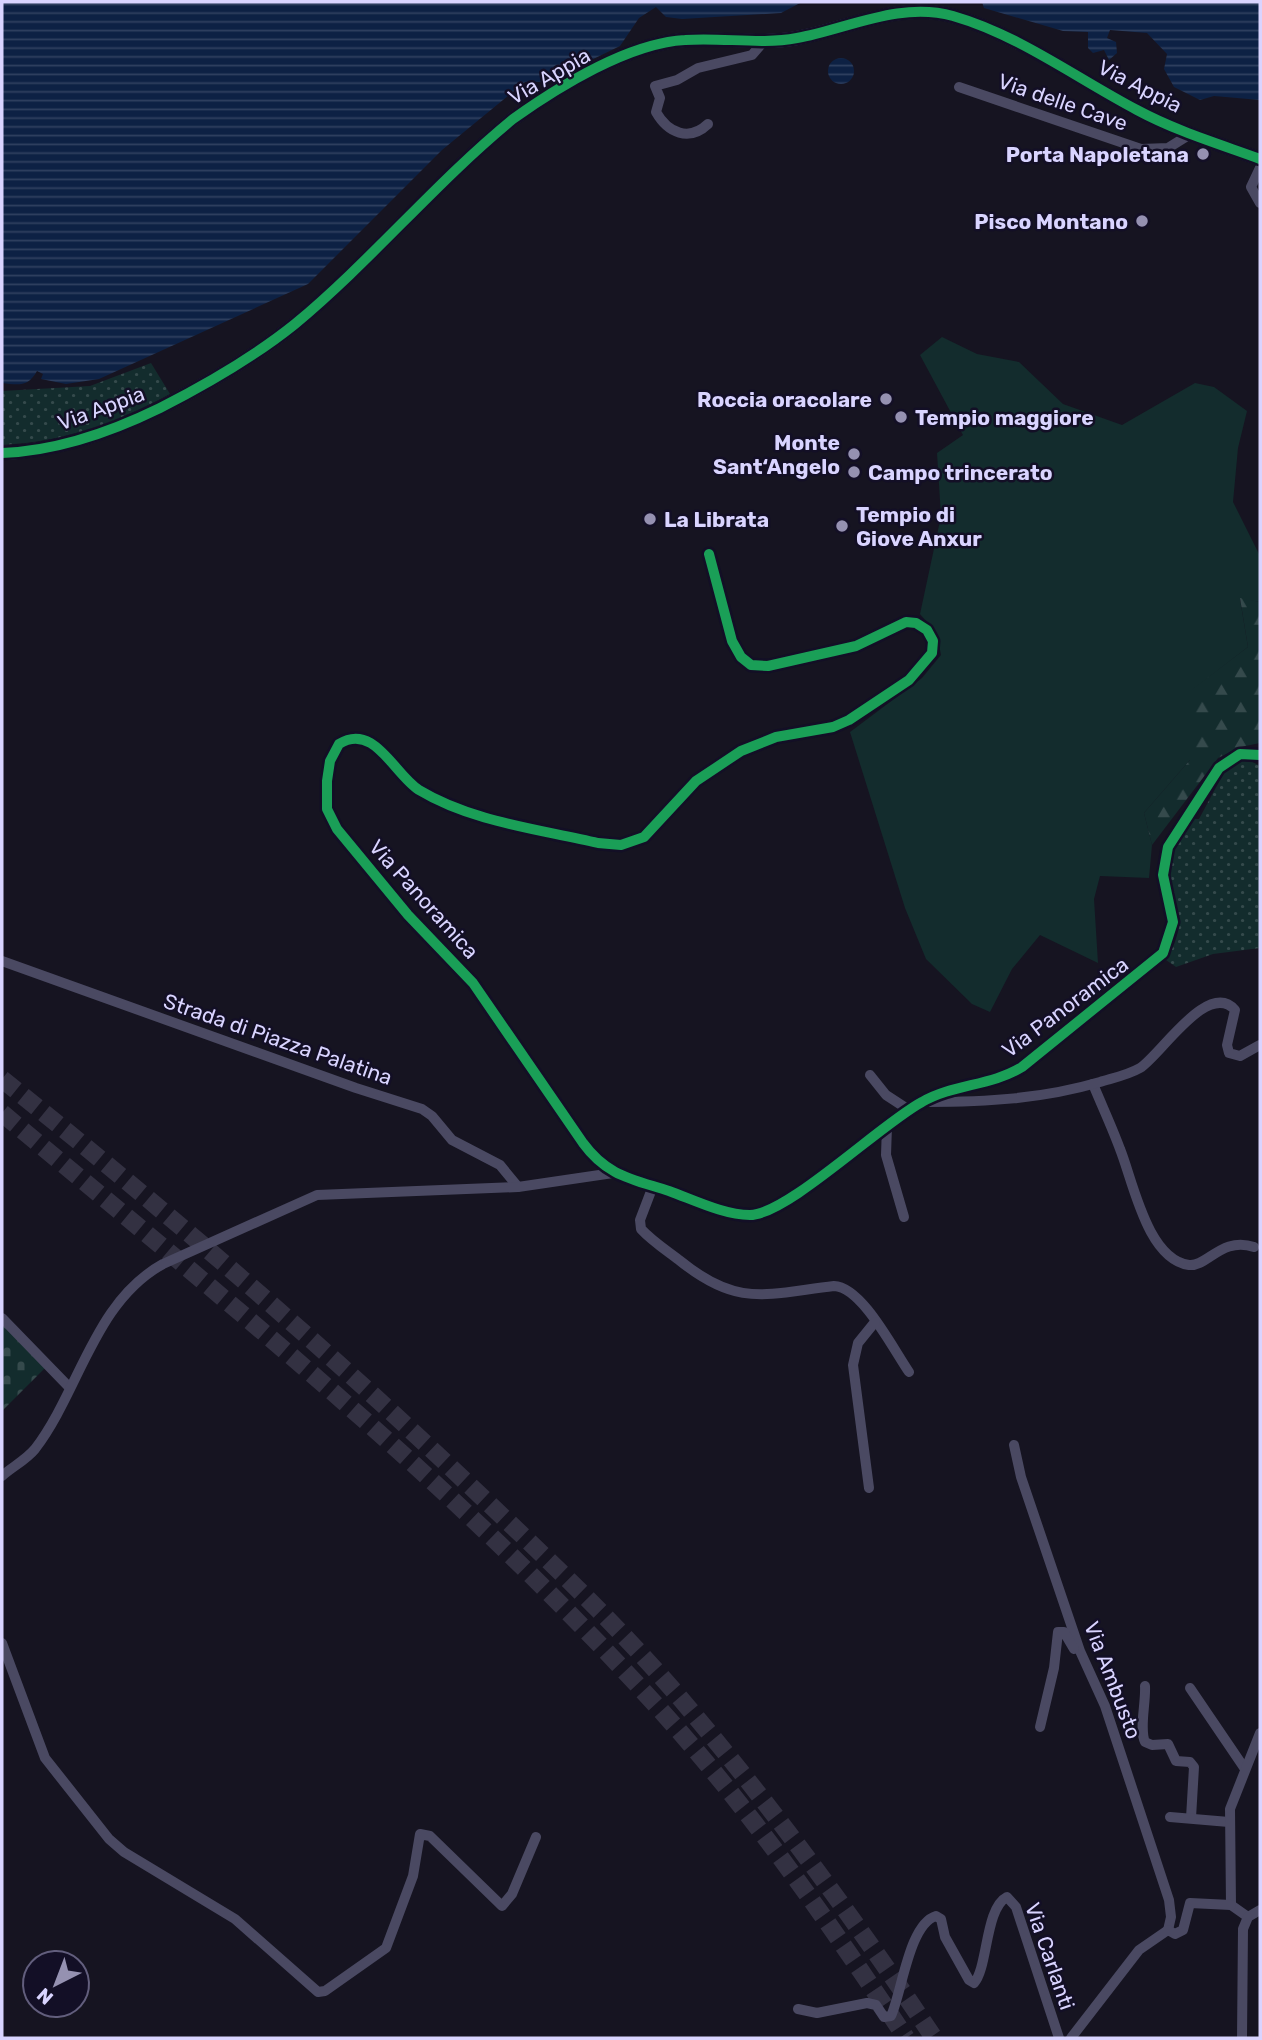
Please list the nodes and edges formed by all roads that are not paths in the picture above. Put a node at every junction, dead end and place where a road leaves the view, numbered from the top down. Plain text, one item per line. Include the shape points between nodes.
1 (764, 41) junction
2 (959, 87) dead end
3 (708, 124) dead end
4 (1192, 133) junction
5 (1260, 159) edge
6 (1260, 168) edge
7 (1260, 203) edge
8 (2, 453) edge
9 (709, 554) dead end
10 (1260, 755) edge
11 (2, 961) edge
12 (1260, 1045) edge
13 (870, 1075) dead end
14 (1093, 1084) junction
15 (919, 1103) junction
16 (909, 1110) junction
17 (887, 1126) junction
18 (613, 1173) junction
19 (653, 1186) junction
20 (518, 1187) junction
21 (904, 1217) dead end
22 (1254, 1247) dead end
23 (2, 1318) edge
24 (875, 1322) junction
25 (909, 1371) dead end
26 (69, 1387) junction
27 (1014, 1445) dead end
28 (2, 1476) edge
29 (869, 1488) dead end
30 (2, 1643) edge
31 (1084, 1662) junction
32 (1145, 1686) dead end
33 (1191, 1688) dead end
34 (1040, 1727) dead end
35 (1260, 1733) edge
36 (1245, 1769) junction
37 (1170, 1816) dead end
38 (1191, 1818) junction
39 (1229, 1822) junction
40 (536, 1837) dead end
41 (1231, 1905) junction
42 (1260, 1910) edge
43 (1248, 1917) junction
44 (1168, 1930) junction
45 (798, 2010) dead end
46 (1059, 2038) edge
47 (1071, 2038) edge
48 (1242, 2038) edge

1 - 3 street via 752,55 655,86 660,101 656,112 670,129 685,135
1 - 4 main road, Via Appia via 804,37 888,15 945,14 1046,58 1136,110
1 - 8 main road, Via Appia via 692,39 652,45 552,94 494,135 316,305 256,353 116,428 64,444
2 - 4 street, Via delle Cave via 1141,149 1168,148
4 - 5 main road, Via Appia
6 - 7 street via 1251,184
9 - 18 street, Via Panoramica via 732,640 751,665 768,666 856,646 906,622 920,625 930,634 931,656 909,680 849,720 768,739 717,765 689,787 649,833 621,845 455,807 410,783 366,739 339,744 328,771 327,809 340,833 408,915 465,973 583,1143
10 - 15 street, Via Panoramica via 1240,754 1216,771 1168,847 1163,874 1173,922 1158,959 1022,1067
11 - 20 street, Strada di Piazza Palatina via 422,1108 452,1140 500,1165
12 - 14 street via 1238,1057 1229,1053 1235,1010 1216,1003 1177,1029 1144,1066
13 - 16 street via 886,1095
14 - 15 street via 1028,1098
14 - 22 street via 1146,1223 1166,1253 1193,1265 1232,1245
15 - 16 street, Via Panoramica
16 - 17 street, Via Panoramica
17 - 19 street, Via Panoramica via 788,1200 761,1214 731,1212
17 - 21 street via 886,1155
18 - 19 street, Via Panoramica
18 - 20 street
19 - 24 street via 641,1229 708,1282 762,1296 842,1286 855,1293
20 - 26 street via 331,1193 290,1205 140,1278 122,1298
23 - 26 street
24 - 25 street
24 - 29 street via 858,1343 853,1365
26 - 28 street via 38,1446
27 - 31 street, Via Ambusto
30 - 40 street via 43,1754 109,1839 235,1919 318,1993 386,1948 413,1876 420,1834 430,1836 502,1906 512,1894
31 - 34 street via 1064,1632 1058,1632 1055,1668
31 - 44 street, Via Ambusto via 1105,1706 1169,1900
32 - 38 street via 1144,1742 1168,1744 1176,1760 1194,1767
33 - 36 street
35 - 36 street
36 - 39 street
37 - 38 street
38 - 39 street
39 - 41 street
41 - 43 street
41 - 44 street, Via Carlanti via 1192,1902 1183,1930 1175,1934
42 - 43 street
43 - 48 street via 1243,1933
44 - 47 street, Via Carlanti via 1142,1947
45 - 46 street, Via Carlanti via 817,2013 867,2003 889,2017 916,1938 927,1920 936,1916 974,1983 998,1906 1007,1897 1014,1903

